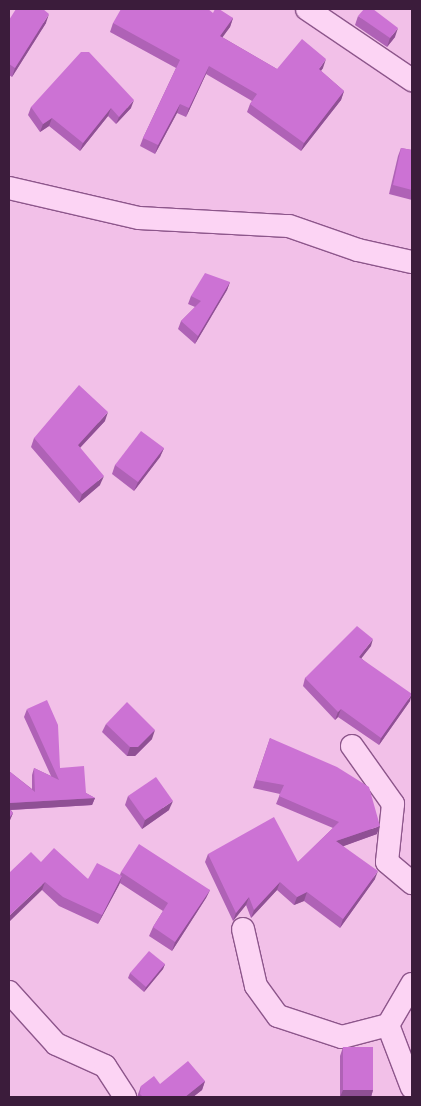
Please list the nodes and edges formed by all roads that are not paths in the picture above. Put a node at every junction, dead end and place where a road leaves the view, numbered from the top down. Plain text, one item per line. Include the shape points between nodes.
1 (308, 9) edge
2 (412, 80) edge
3 (9, 188) edge
4 (412, 262) edge
5 (352, 746) dead end
6 (412, 883) edge
7 (243, 929) dead end
8 (412, 984) edge
9 (9, 992) edge
10 (388, 1024) junction
11 (412, 1088) edge
12 (125, 1097) edge

1 - 2 street
3 - 4 street via 139,218 289,226 358,250
5 - 6 street via 393,804 387,862
7 - 10 street via 256,986 278,1016 342,1037
8 - 10 street
9 - 12 street via 56,1044 104,1066
10 - 11 street

